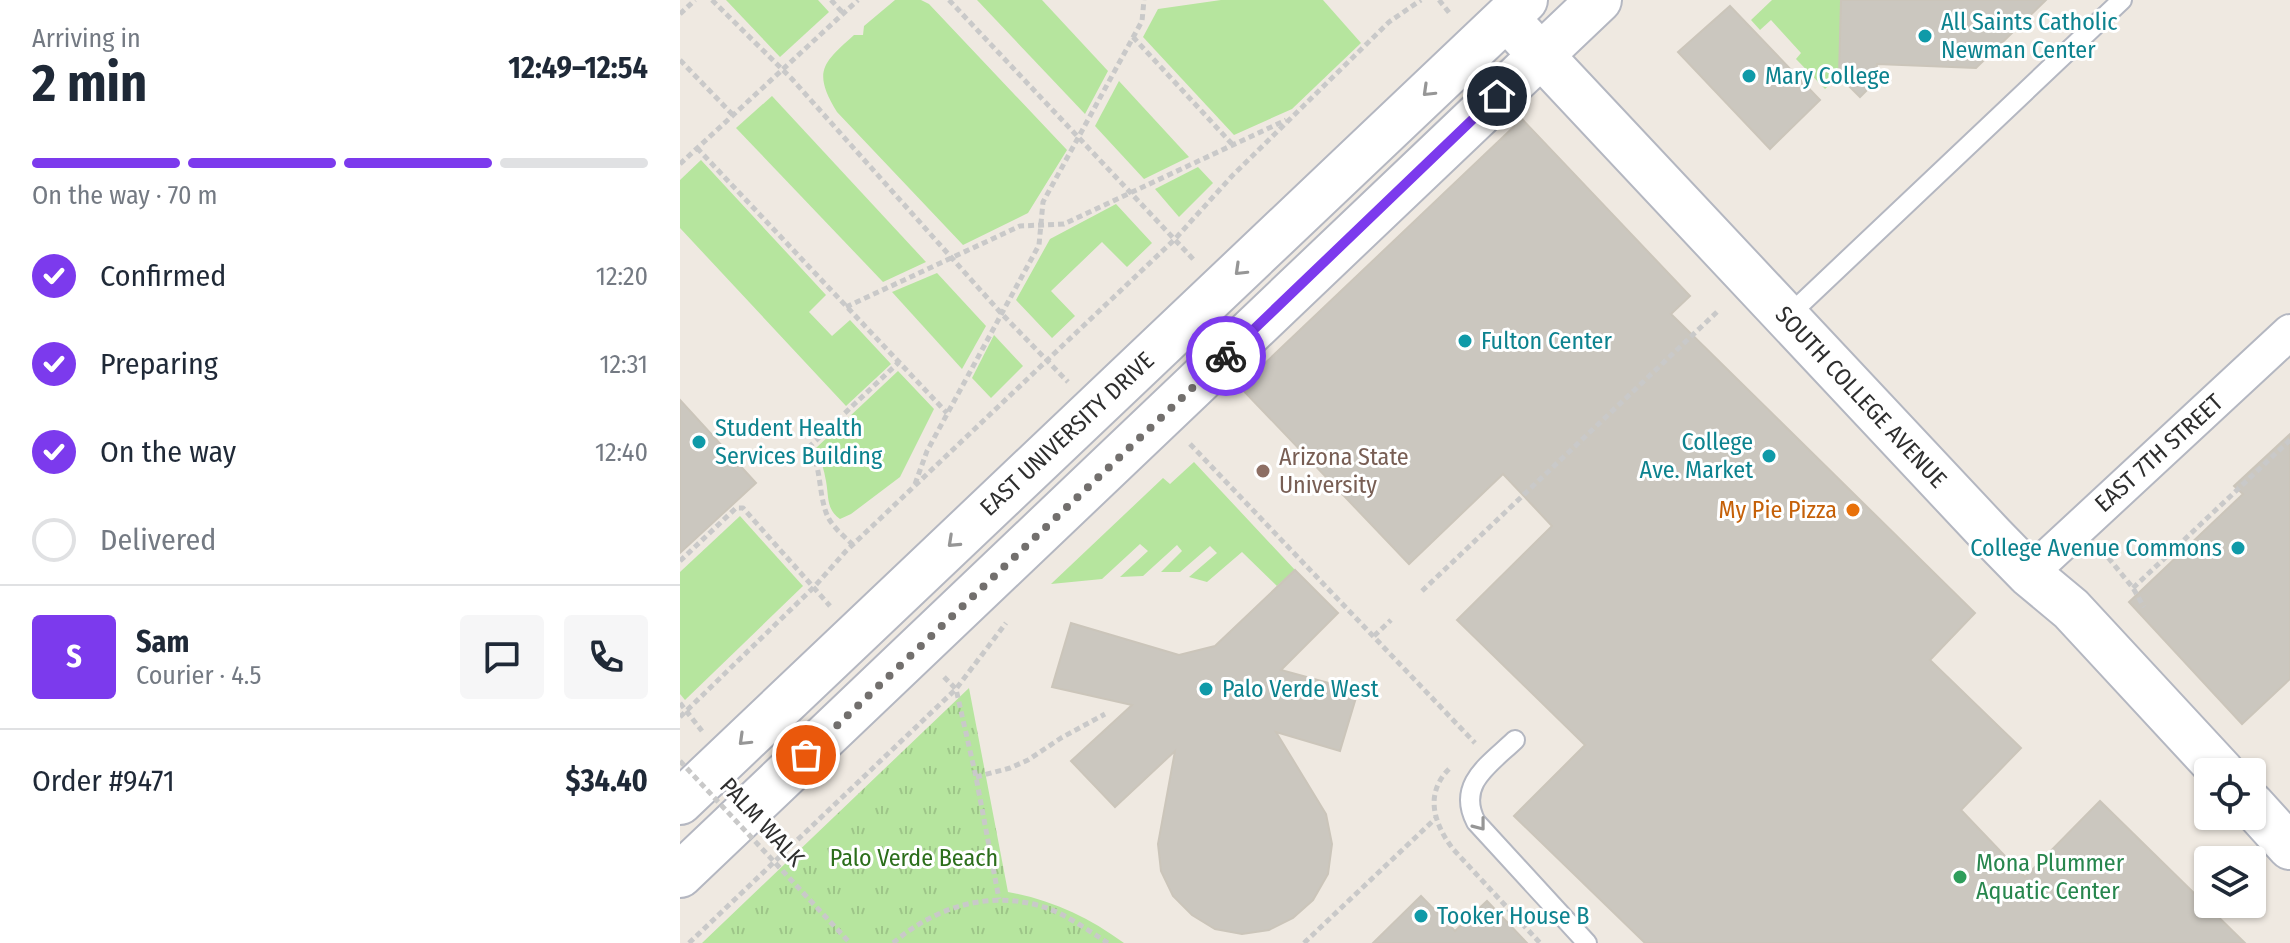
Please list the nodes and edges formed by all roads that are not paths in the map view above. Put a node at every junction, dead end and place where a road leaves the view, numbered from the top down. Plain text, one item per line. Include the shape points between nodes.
1 (1599, 0) edge
2 (2122, 0) edge
3 (1515, 9) edge
4 (1540, 55) junction
5 (1787, 318) junction
6 (2290, 332) edge
7 (1152, 354) junction
8 (1190, 389) junction
9 (2029, 574) junction
10 (1515, 740) dead end
11 (2209, 758) edge
12 (680, 802) edge
13 (2266, 820) edge
14 (2290, 847) edge
15 (680, 875) edge
16 (1587, 943) edge

1 - 4 main road
2 - 5 lane
3 - 4 main road, SOUTH COLLEGE AVENUE
3 -> 7 main road, EAST UNIVERSITY DRIVE
4 - 5 main road, SOUTH COLLEGE AVENUE
4 - 8 main road
5 - 9 main road, SOUTH COLLEGE AVENUE
6 - 9 street, EAST 7TH STREET
7 - 8 main road
7 -> 12 main road, EAST UNIVERSITY DRIVE
8 - 15 main road
9 - 11 main road, SOUTH COLLEGE AVENUE via 2071,609
10 -> 16 lane via 1478,776 1469,809
13 - 14 main road

